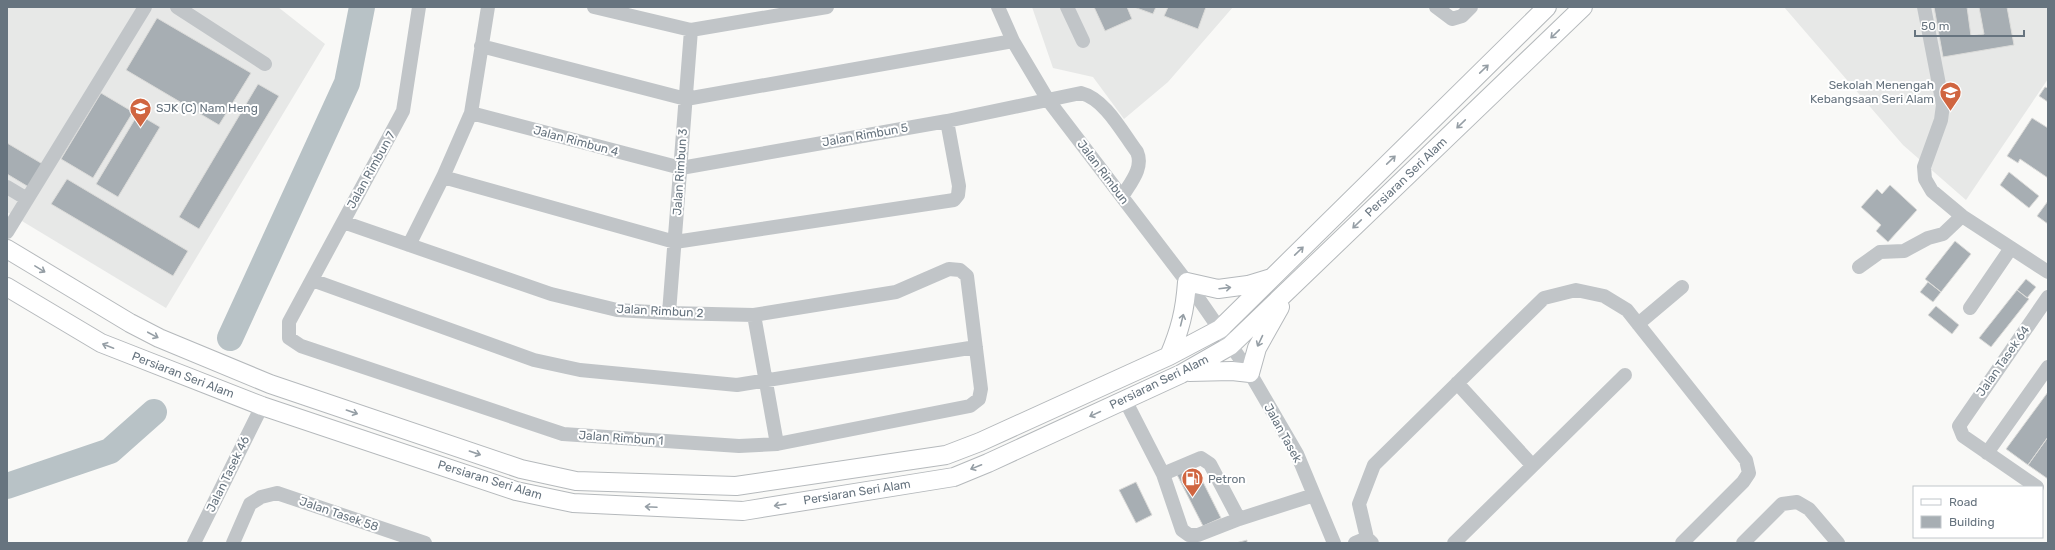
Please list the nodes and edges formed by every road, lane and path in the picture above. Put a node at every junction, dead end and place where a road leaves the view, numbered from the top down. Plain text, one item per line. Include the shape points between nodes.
1 (145, 7) edge
2 (177, 7) edge
3 (419, 7) edge
4 (488, 7) edge
5 (594, 7) edge
6 (827, 7) edge
7 (998, 7) edge
8 (1067, 7) edge
9 (1436, 7) edge
10 (1471, 7) edge
11 (1547, 7) edge
12 (1583, 7) edge
13 (1924, 7) edge
14 (618, 10) edge
15 (691, 30) junction
16 (1013, 41) junction
17 (1083, 41) dead end
18 (482, 46) junction
19 (265, 64) dead end
20 (686, 99) junction
21 (1048, 100) junction
22 (471, 113) junction
23 (947, 121) junction
24 (681, 168) junction
25 (443, 177) junction
26 (7, 187) edge
27 (1122, 197) junction
28 (27, 199) junction
29 (1962, 216) junction
30 (343, 222) junction
31 (7, 232) edge
32 (675, 242) junction
33 (410, 245) junction
34 (2011, 248) junction
35 (7, 249) edge
36 (1859, 267) dead end
37 (2048, 272) edge
38 (1271, 278) junction
39 (312, 280) junction
40 (1187, 282) junction
41 (1294, 284) junction
42 (7, 287) edge
43 (1682, 287) dead end
44 (2048, 297) edge
45 (1970, 308) dead end
46 (670, 313) junction
47 (754, 315) junction
48 (289, 322) joint
49 (1638, 324) junction
50 (1220, 329) junction
51 (1230, 346) junction
52 (976, 347) junction
53 (1169, 356) junction
54 (218, 362) junction
55 (2048, 367) edge
56 (1185, 372) junction
57 (1250, 373) junction
58 (1625, 375) dead end
59 (766, 380) junction
60 (1457, 383) junction
61 (1125, 400) junction
62 (326, 403) junction
63 (262, 406) junction
64 (776, 444) junction
65 (1987, 453) junction
66 (1532, 465) junction
67 (1163, 474) junction
68 (2036, 486) edge
69 (1314, 495) junction
70 (1239, 519) junction
71 (1365, 541) edge
72 (194, 543) edge
73 (233, 543) edge
74 (425, 543) edge
75 (1334, 543) edge
76 (1454, 543) edge
77 (1682, 543) edge
78 (1743, 543) edge
79 (1838, 543) edge

1 - 28 street
2 - 19 street
3 - 30 street, Jalan Rimbun 7 via 403,111
4 - 18 street
5 - 14 street
6 - 15 street
7 - 16 street, Jalan Rimbun
8 - 17 street
9 - 10 street via 1452,19 1462,16
38 -> 11 main road, Persiaran Seri Alam
12 -> 41 main road, Persiaran Seri Alam
13 - 29 street via 1943,105 1941,120 1924,168 1925,179 1932,191
14 - 15 street
15 - 20 street, Jalan Rimbun 3
16 - 20 street
16 - 21 street, Jalan Rimbun
18 - 20 street
18 - 22 street
20 - 24 street, Jalan Rimbun 3
21 - 23 street, Jalan Rimbun 5
21 - 27 street, Jalan Rimbun
21 - 27 street, Jalan Rimbun 5 via 1081,93 1099,102 1140,159 1139,167
22 - 24 street, Jalan Rimbun 4
22 - 25 street
23 - 24 street, Jalan Rimbun 5
23 - 32 street via 959,186 958,195 954,200
24 - 32 street, Jalan Rimbun 3
25 - 32 street
25 - 33 street
26 - 28 street
27 - 40 street, Jalan Rimbun
28 - 31 street
29 - 34 street
29 - 36 street via 1943,234 1928,238 1904,251 1880,252
30 - 33 street, Jalan Rimbun 2
30 - 39 street, Jalan Rimbun 7
32 - 46 street, Jalan Rimbun 3
33 - 46 street, Jalan Rimbun 2 via 551,294 617,310
34 - 37 street
34 - 45 street
35 -> 54 main road, Persiaran Seri Alam via 130,323
40 -> 38 main road via 1218,289 1248,285
38 - 50 main road, Persiaran Seri Alam
39 - 48 street, Jalan Rimbun 7
39 - 59 street via 534,360 580,370 737,385
40 - 50 street, Jalan Rimbun
53 -> 40 main road via 1186,307
41 - 51 main road, Persiaran Seri Alam
41 -> 57 main road via 1257,348
63 -> 42 main road, Persiaran Seri Alam via 101,343
43 - 49 street
44 - 65 street, Jalan Tasek 64 via 1959,426 1964,436
46 - 47 street, Jalan Rimbun 2
47 - 52 street, Jalan Rimbun 2 via 896,292 949,269 960,270 967,276
47 - 59 street
48 - 64 street, Jalan Rimbun 1 via 289,338 301,346 563,434 739,446
49 - 60 street via 1627,310 1604,296 1576,290 1544,298
49 - 77 street via 1746,460 1749,473
50 - 51 street, Jalan Tasek
50 - 53 main road, Persiaran Seri Alam
51 - 56 main road, Persiaran Seri Alam
51 - 57 street, Jalan Tasek
52 - 59 street
52 - 64 street, Jalan Rimbun 1 via 981,389 979,399 970,406
62 -> 53 main road, Persiaran Seri Alam via 521,469 576,481 736,486 946,454 980,442
54 - 62 main road, Persiaran Seri Alam via 270,384
54 - 63 main road via 247,383
55 - 65 street
56 - 57 main road via 1219,370
56 - 61 main road, Persiaran Seri Alam
57 - 69 street, Jalan Tasek via 1296,454
58 - 66 street
59 - 64 street
60 - 66 street
60 - 71 street via 1374,465 1359,504
61 -> 63 main road, Persiaran Seri Alam via 954,477 743,511 573,503 516,490
61 - 67 street
62 - 63 main road via 279,397
63 - 72 street, Jalan Tasek 46
65 - 68 street
66 - 76 street
67 - 70 street via 1201,458 1210,464
67 - 70 street via 1182,530 1189,535 1198,536
69 - 70 street
69 - 75 street, Jalan Tasek
73 - 74 street, Jalan Tasek 58 via 250,504 261,497 277,493
78 - 79 street via 1782,504 1797,502 1809,509

